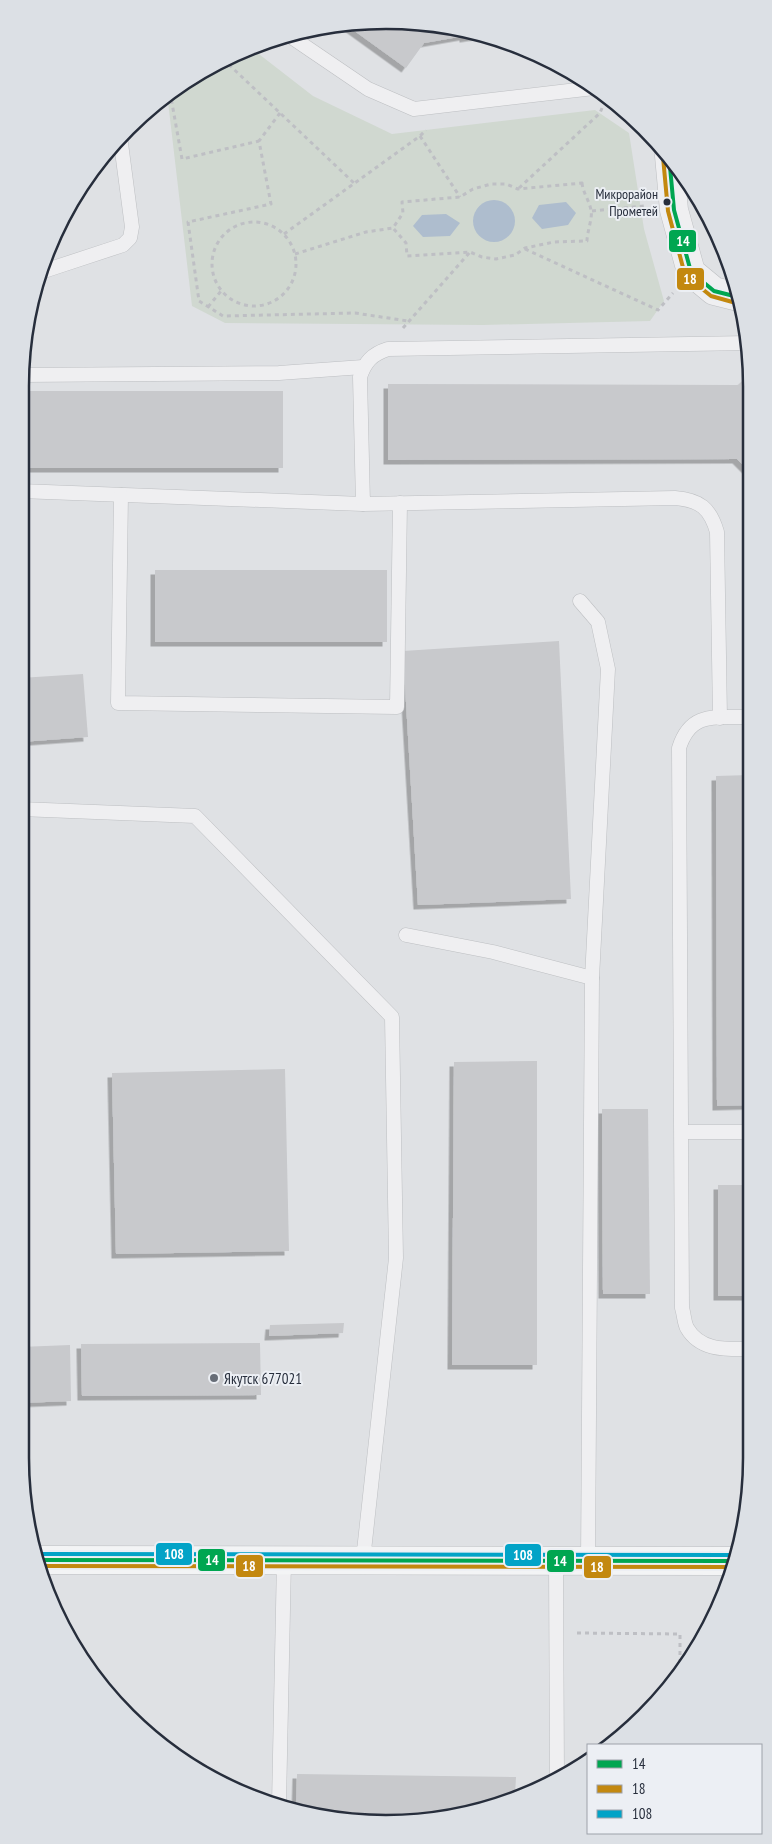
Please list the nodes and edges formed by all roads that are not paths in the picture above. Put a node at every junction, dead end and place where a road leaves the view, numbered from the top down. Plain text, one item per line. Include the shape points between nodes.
1 (296, 40) edge
2 (584, 89) edge
3 (121, 145) edge
4 (670, 171) edge
5 (49, 270) edge
6 (731, 295) edge
7 (740, 343) edge
8 (363, 367) junction
9 (29, 375) edge
10 (29, 491) edge
11 (121, 495) junction
12 (400, 503) junction
13 (363, 504) junction
14 (580, 601) dead end
15 (743, 717) edge
16 (720, 718) junction
17 (29, 810) edge
18 (406, 936) dead end
19 (592, 978) junction
20 (682, 1132) junction
21 (743, 1132) edge
22 (743, 1349) edge
23 (44, 1560) edge
24 (284, 1560) junction
25 (364, 1560) junction
26 (556, 1561) junction
27 (588, 1561) junction
28 (728, 1561) edge
29 (557, 1771) edge
30 (279, 1798) edge

1 - 2 lane via 368,89 414,109
3 - 5 lane via 132,227 130,238 123,245
4 - 6 street via 674,210 691,272 714,291
7 - 8 lane via 388,349 370,358
8 - 9 lane via 279,373
8 - 13 lane via 360,378
10 - 11 lane
11 - 12 lane via 118,702 397,707
11 - 13 lane
12 - 13 lane
12 - 16 lane via 675,498 700,504 714,520 717,532
14 - 19 lane via 598,622 608,668
15 - 16 lane
16 - 20 lane via 701,719 689,726 679,748
17 - 25 lane via 195,816 392,1017 396,1258
18 - 19 lane via 493,952
19 - 27 lane
20 - 21 lane
20 - 22 lane via 682,1308 687,1327 703,1344 718,1349
23 - 24 main road
24 - 25 main road
24 - 30 lane
25 - 26 main road
26 - 27 main road
26 - 29 lane
27 - 28 main road

